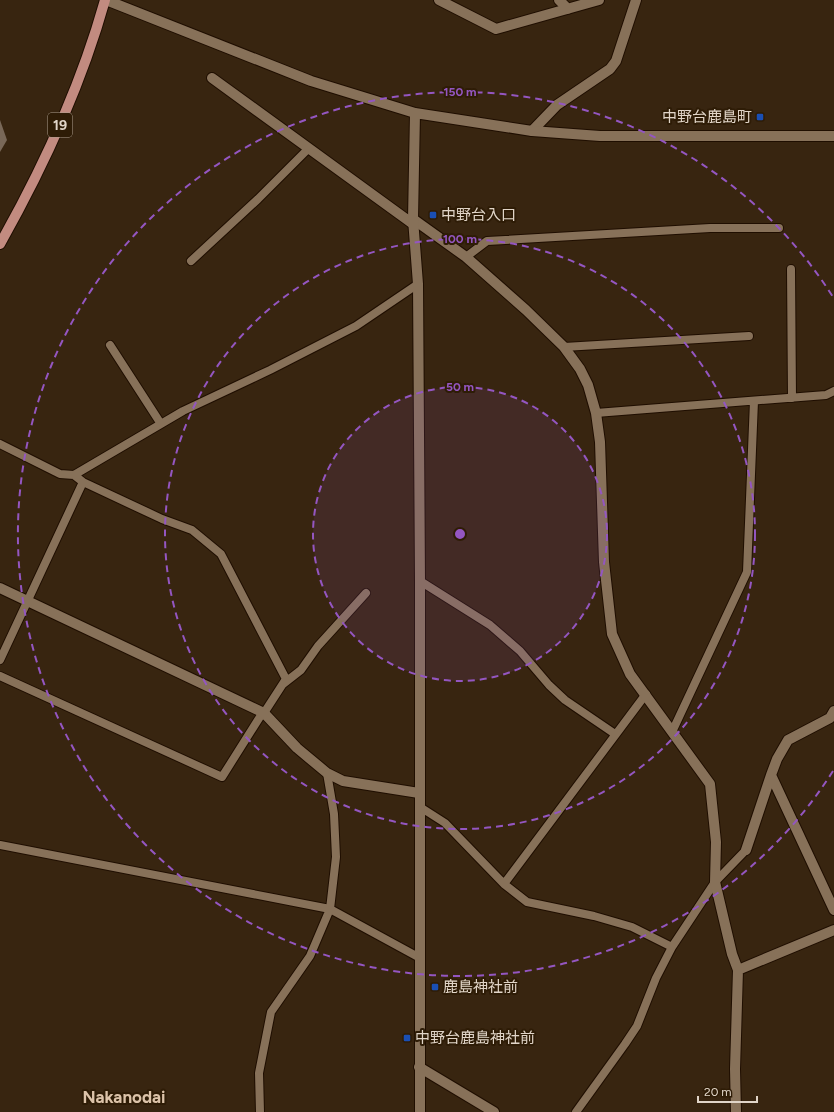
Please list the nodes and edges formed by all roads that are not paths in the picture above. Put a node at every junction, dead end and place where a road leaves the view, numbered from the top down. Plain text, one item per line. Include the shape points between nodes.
1 (105, 0) edge
2 (439, 0) edge
3 (558, 0) edge
4 (599, 0) edge
5 (636, 0) edge
6 (568, 9) junction
7 (212, 78) dead end
8 (415, 113) junction
9 (532, 131) junction
10 (834, 136) edge
11 (308, 149) junction
12 (413, 222) junction
13 (780, 228) dead end
14 (0, 244) edge
15 (466, 257) junction
16 (191, 261) dead end
17 (791, 269) dead end
18 (418, 284) junction
19 (749, 336) dead end
20 (110, 345) dead end
21 (564, 347) junction
22 (834, 391) edge
23 (792, 398) junction
24 (754, 400) junction
25 (596, 413) junction
26 (161, 424) junction
27 (0, 444) edge
28 (74, 475) junction
29 (83, 482) junction
30 (420, 581) junction
31 (0, 588) edge
32 (366, 593) dead end
33 (26, 601) junction
34 (0, 660) edge
35 (0, 676) edge
36 (282, 684) junction
37 (646, 694) junction
38 (834, 711) edge
39 (264, 712) junction
40 (672, 732) junction
41 (615, 734) junction
42 (327, 773) junction
43 (771, 775) junction
44 (419, 793) junction
45 (420, 807) junction
46 (0, 845) edge
47 (746, 850) joint
48 (715, 882) junction
49 (504, 884) junction
50 (330, 908) junction
51 (834, 910) edge
52 (834, 930) edge
53 (672, 947) junction
54 (420, 958) junction
55 (738, 970) junction
56 (419, 1067) junction
57 (260, 1112) edge
58 (420, 1112) edge
59 (494, 1112) edge
60 (576, 1112) edge
61 (736, 1112) edge

1 - 8 street via 310,81
1 - 14 main road, 19 via 88,59 63,119 27,197
2 - 6 street via 496,29
3 - 6 street
4 - 6 street
5 - 9 street via 616,61 610,69 558,106
7 - 11 street
8 - 9 street
8 - 12 street
9 - 10 street via 600,136
11 - 12 street
11 - 16 lane
12 - 15 street
12 - 18 street
13 - 15 lane via 710,228 487,241
15 - 21 street
17 - 23 lane
18 - 26 lane via 356,326
18 - 30 street
19 - 21 lane
20 - 26 lane
21 - 25 street via 588,385
22 - 23 lane via 826,395
23 - 24 lane
24 - 25 lane
24 - 40 lane via 747,572
25 - 37 street via 600,442 604,562 612,634 630,674
26 - 28 lane
27 - 28 lane via 60,474
28 - 29 lane
29 - 33 lane
29 - 36 lane via 162,519 192,530 221,554 286,679
30 - 41 lane via 490,626 520,652 566,700
30 - 44 street
31 - 33 street
32 - 36 lane via 318,646 301,670
33 - 34 lane
33 - 39 street
35 - 39 lane via 222,777
36 - 39 lane
37 - 40 street
37 - 41 lane
38 - 43 street via 830,718 788,740
39 - 42 street via 296,748
40 - 48 street via 710,784 716,842
41 - 49 lane
42 - 44 street via 343,781
42 - 50 lane via 334,814 336,857
43 - 47 street
43 - 51 street
44 - 45 street
45 - 49 lane via 445,823
45 - 54 street
46 - 50 lane
47 - 48 lane
48 - 53 lane
48 - 55 street
49 - 53 lane via 526,902 632,927
50 - 54 lane
50 - 57 lane via 310,956 271,1012 259,1073
52 - 55 street
53 - 60 lane via 656,978 637,1026
54 - 56 street
55 - 61 street
56 - 58 street
56 - 59 street

